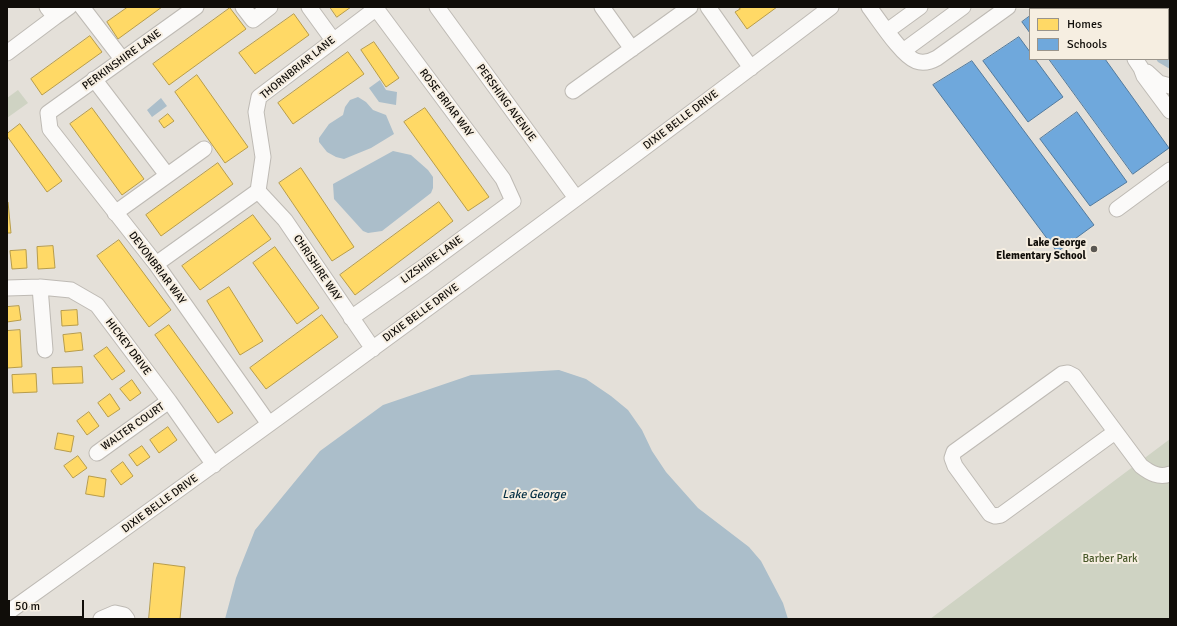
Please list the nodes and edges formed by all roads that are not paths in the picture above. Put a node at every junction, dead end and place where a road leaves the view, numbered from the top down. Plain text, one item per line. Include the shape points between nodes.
1 (69, 7) edge
2 (82, 7) edge
3 (196, 7) edge
4 (243, 7) edge
5 (270, 7) edge
6 (309, 7) edge
7 (376, 7) edge
8 (437, 7) edge
9 (602, 7) edge
10 (690, 7) edge
11 (708, 7) edge
12 (831, 7) edge
13 (869, 7) edge
14 (920, 7) edge
15 (963, 7) edge
16 (1008, 7) edge
17 (51, 12) edge
18 (888, 31) junction
19 (333, 40) junction
20 (632, 49) junction
21 (903, 51) junction
22 (7, 53) edge
23 (122, 59) junction
24 (1138, 63) edge
25 (751, 68) junction
26 (94, 79) junction
27 (1170, 86) edge
28 (572, 91) dead end
29 (1170, 111) edge
30 (48, 113) joint
31 (204, 148) dead end
32 (1170, 170) edge
33 (167, 174) junction
34 (258, 191) junction
35 (576, 198) junction
36 (513, 201) joint
37 (1117, 209) dead end
38 (115, 213) junction
39 (156, 264) junction
40 (40, 287) junction
41 (7, 288) edge
42 (351, 318) junction
43 (373, 349) junction
44 (45, 350) dead end
45 (169, 401) junction
46 (269, 424) junction
47 (1115, 432) junction
48 (97, 453) dead end
49 (214, 465) junction
50 (1170, 474) edge
51 (7, 613) edge
52 (100, 619) edge
53 (127, 619) edge

1 - 17 street
2 - 23 street
3 - 23 street, PERKINSHIRE LANE
4 - 5 street via 253,20
6 - 19 street
7 - 19 street, THORNBRIAR LANE
7 - 36 street, ROSE BRIAR WAY via 503,179
8 - 35 street, PERSHING AVENUE
9 - 20 street
10 - 20 street
11 - 25 street
12 - 25 street, DIXIE BELLE DRIVE
13 - 18 street
14 - 18 street
15 - 21 street
16 - 21 street via 932,61 915,61
17 - 22 street
18 - 21 street
19 - 34 street, THORNBRIAR LANE via 259,97 256,112 263,157
20 - 28 street
23 - 26 street, PERKINSHIRE LANE
24 - 27 street via 1160,83
24 - 29 street via 1144,76
25 - 35 street, DIXIE BELLE DRIVE
26 - 30 street, PERKINSHIRE LANE
26 - 33 street
30 - 38 street, DEVONBRIAR WAY via 50,129
31 - 33 street
32 - 37 street
33 - 38 street
34 - 39 street
34 - 42 street, CHRISHIRE WAY via 285,220
35 - 43 street, DIXIE BELLE DRIVE
36 - 42 street, LIZSHIRE LANE
38 - 39 street, DEVONBRIAR WAY
39 - 46 street, DEVONBRIAR WAY
40 - 41 street, HICKEY DRIVE
40 - 44 street
40 - 45 street, HICKEY DRIVE via 71,290 97,305
42 - 43 street, CHRISHIRE WAY
43 - 46 street, DIXIE BELLE DRIVE
45 - 48 street, WALTER COURT
45 - 49 street, HICKEY DRIVE
46 - 49 street, DIXIE BELLE DRIVE
47 - 47 street via 1074,376 1068,373 1062,374 954,452 952,458 985,508 995,516 1000,515
47 - 50 street via 1141,466 1152,474
49 - 51 street, DIXIE BELLE DRIVE
52 - 53 street via 115,613 124,615

